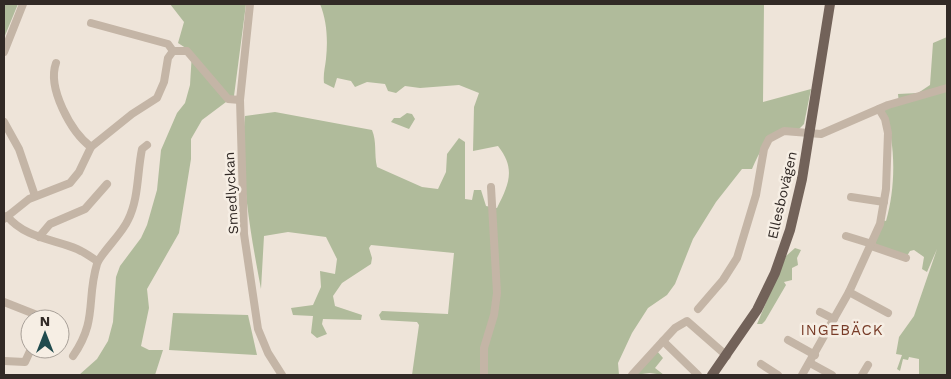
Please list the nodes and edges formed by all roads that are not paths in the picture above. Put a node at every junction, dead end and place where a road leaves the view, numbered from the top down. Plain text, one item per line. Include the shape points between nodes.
1 (23, 4) edge
2 (250, 4) edge
3 (830, 4) edge
4 (92, 23) dead end
5 (173, 51) junction
6 (4, 52) edge
7 (56, 63) dead end
8 (947, 88) edge
9 (240, 100) junction
10 (879, 109) junction
11 (4, 122) edge
12 (810, 134) junction
13 (147, 145) dead end
14 (91, 147) junction
15 (107, 184) dead end
16 (491, 187) dead end
17 (35, 196) junction
18 (851, 196) dead end
19 (884, 202) junction
20 (6, 218) edge
21 (846, 236) dead end
22 (39, 238) junction
23 (871, 245) junction
24 (906, 258) dead end
25 (97, 261) junction
26 (849, 292) junction
27 (4, 302) edge
28 (22, 309) edge
29 (698, 310) dead end
30 (820, 312) dead end
31 (888, 314) dead end
32 (834, 319) junction
33 (788, 340) dead end
34 (663, 341) junction
35 (815, 355) junction
36 (73, 356) dead end
37 (726, 356) junction
38 (26, 359) edge
39 (4, 361) edge
40 (810, 363) junction
41 (762, 364) dead end
42 (868, 364) dead end
43 (282, 375) edge
44 (484, 375) edge
45 (632, 375) edge
46 (698, 375) edge
47 (712, 375) edge
48 (778, 375) edge
49 (802, 375) edge
50 (832, 375) edge
51 (862, 375) edge

1 - 6 street
2 - 9 street, Smedlyckan
3 - 12 main road, Ellesbovägen
4 - 5 street via 168,44
5 - 9 street via 187,51 228,99
5 - 14 street via 157,98
7 - 14 street via 53,75 56,90 73,130
8 - 10 street
9 - 43 street, Smedlyckan via 244,234 256,322 268,354
10 - 12 street via 822,134
10 - 19 street via 888,133
11 - 17 street via 18,146
12 - 29 street via 784,131 774,134 766,143 756,195 737,257
12 - 37 main road, Ellesbovägen via 795,211 775,273
13 - 25 street via 142,149 134,207 116,240
14 - 17 street via 73,181
15 - 22 street via 89,206 74,216 50,224
16 - 44 street via 497,293 484,348
17 - 20 street
18 - 19 street
19 - 23 street via 880,224
20 - 22 street
21 - 23 street
22 - 25 street via 78,249
23 - 24 street
23 - 26 street
25 - 36 street via 91,316 85,336
26 - 31 street
26 - 32 street
27 - 28 street
30 - 32 street
32 - 35 street
33 - 35 street
34 - 37 street via 687,321
34 - 45 street
34 - 46 street
35 - 40 street
37 - 47 main road, Ellesbovägen
38 - 39 street via 25,362
40 - 49 street
40 - 50 street
41 - 48 street
42 - 51 street

